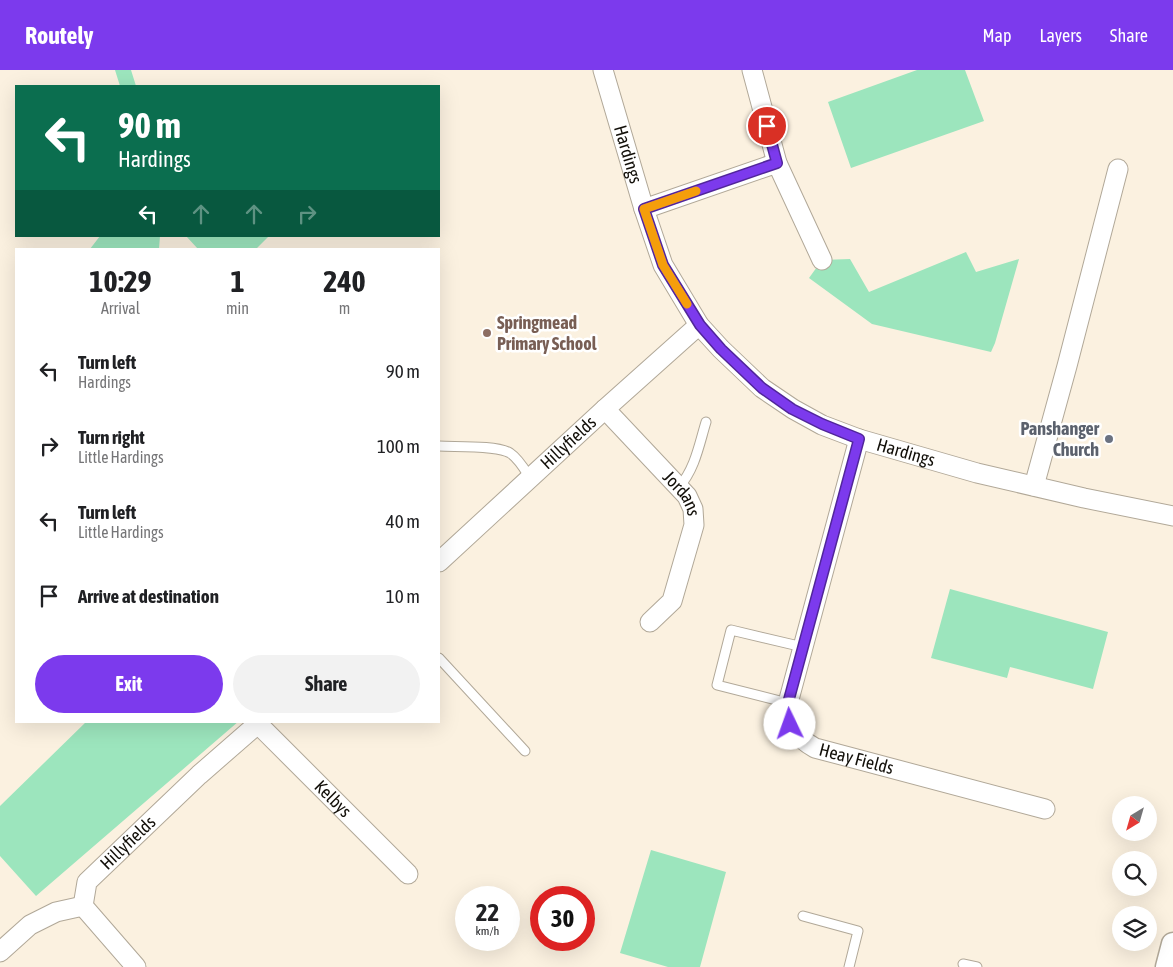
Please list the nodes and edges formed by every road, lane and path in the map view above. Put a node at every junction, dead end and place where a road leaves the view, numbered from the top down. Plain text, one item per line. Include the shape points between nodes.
1 (603, 70) edge
2 (752, 70) edge
3 (777, 163) junction
4 (1118, 169) dead end
5 (644, 209) junction
6 (822, 260) dead end
7 (700, 325) junction
8 (605, 409) junction
9 (706, 422) dead end
10 (859, 439) junction
11 (440, 446) edge
12 (530, 478) junction
13 (1034, 486) junction
14 (679, 487) junction
15 (1173, 516) edge
16 (440, 561) edge
17 (650, 622) dead end
18 (803, 647) junction
19 (440, 659) edge
20 (788, 703) junction
21 (259, 723) edge
22 (525, 751) dead end
23 (1045, 809) dead end
24 (408, 874) dead end
25 (84, 906) junction
26 (803, 916) dead end
27 (1173, 944) edge
28 (0, 952) edge
29 (963, 964) dead end
30 (136, 967) edge
31 (849, 967) edge
32 (977, 967) edge
33 (1167, 967) edge

1 - 5 street, Hardings
2 - 3 street
3 - 5 street
3 - 6 street
4 - 13 street
5 - 7 street, Hardings via 663,265
7 - 8 street, Hillyfields
7 - 10 street, Hardings via 762,388 792,409
8 - 12 street, Hillyfields
8 - 14 street, Jordans
9 - 14 lane via 692,468
10 - 13 street, Hardings
10 - 18 street, Heay Fields
11 - 12 lane via 499,449 511,453
12 - 16 street, Hillyfields
13 - 15 street, Hardings
14 - 17 street, Jordans via 693,509 694,525 672,601
18 - 20 street, Heay Fields
18 - 20 lane via 731,630 717,685
19 - 22 lane
20 - 23 street, Heay Fields via 790,724 796,734 815,748
21 - 24 street, Kelbys
21 - 25 street, Hillyfields via 199,775 87,882
25 - 28 street via 56,912 30,925
25 - 30 street
26 - 31 lane via 858,930
27 - 33 street
29 - 32 lane

